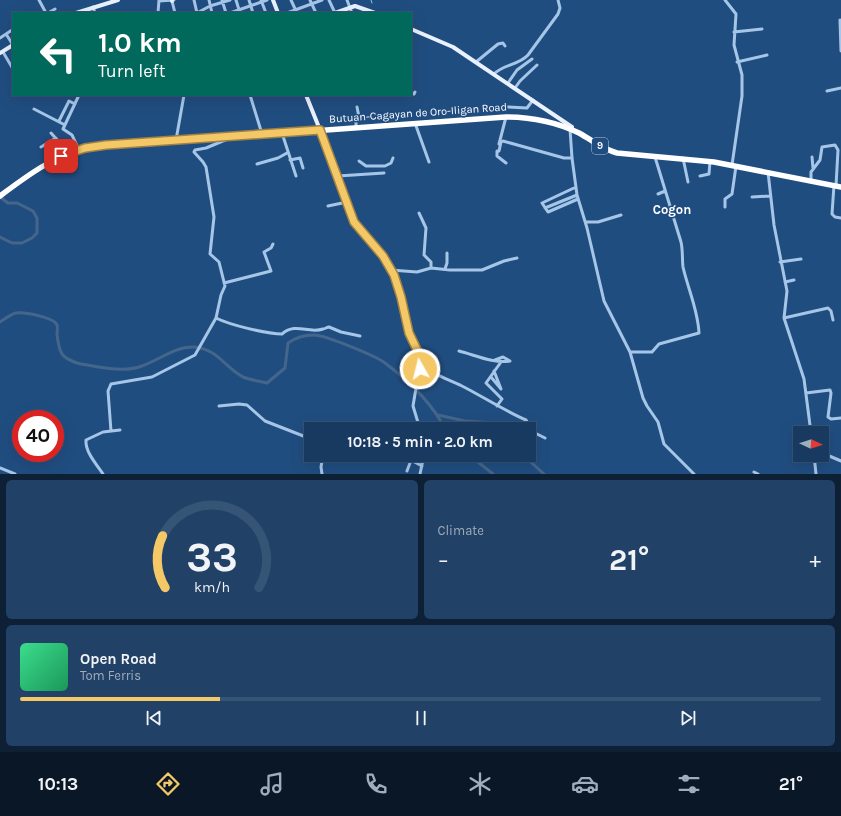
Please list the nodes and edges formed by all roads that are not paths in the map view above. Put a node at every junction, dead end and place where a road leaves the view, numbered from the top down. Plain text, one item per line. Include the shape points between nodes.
1 (39, 0) edge
2 (118, 0) edge
3 (173, 0) edge
4 (194, 0) edge
5 (209, 0) edge
6 (230, 0) edge
7 (236, 0) edge
8 (249, 0) edge
9 (267, 0) edge
10 (273, 0) edge
11 (291, 0) edge
12 (322, 0) edge
13 (329, 0) edge
14 (347, 0) edge
15 (558, 0) edge
16 (725, 0) edge
17 (159, 1) edge
18 (262, 1) edge
19 (222, 2) edge
20 (311, 2) edge
21 (210, 6) junction
22 (251, 6) junction
23 (93, 7) junction
24 (350, 7) junction
25 (55, 9) dead end
26 (239, 11) edge
27 (296, 11) edge
28 (46, 12) edge
29 (49, 12) edge
30 (79, 12) edge
31 (95, 12) edge
32 (158, 12) edge
33 (175, 12) edge
34 (197, 12) edge
35 (199, 12) edge
36 (212, 12) edge
37 (226, 12) edge
38 (253, 12) edge
39 (266, 12) edge
40 (278, 12) edge
41 (316, 12) edge
42 (335, 12) edge
43 (338, 12) edge
44 (352, 12) edge
45 (373, 12) edge
46 (840, 20) edge
47 (412, 29) edge
48 (762, 29) dead end
49 (12, 30) dead end
50 (734, 32) junction
51 (6, 34) junction
52 (0, 38) edge
53 (12, 43) edge
54 (12, 46) edge
55 (505, 46) dead end
56 (841, 51) edge
57 (2, 52) edge
58 (767, 55) dead end
59 (532, 59) dead end
60 (476, 62) junction
61 (737, 62) junction
62 (537, 65) dead end
63 (12, 67) edge
64 (494, 74) junction
65 (508, 83) junction
66 (515, 88) junction
67 (841, 88) edge
68 (827, 91) dead end
69 (415, 92) dead end
70 (412, 93) edge
71 (79, 96) edge
72 (184, 96) edge
73 (250, 96) edge
74 (306, 96) edge
75 (533, 100) junction
76 (75, 104) junction
77 (357, 107) dead end
78 (508, 107) dead end
79 (34, 109) dead end
80 (506, 117) junction
81 (59, 121) junction
82 (415, 123) junction
83 (65, 125) junction
84 (356, 127) junction
85 (570, 129) junction
86 (320, 130) junction
87 (51, 133) dead end
88 (282, 133) junction
89 (262, 134) junction
90 (231, 136) junction
91 (56, 138) junction
92 (176, 140) junction
93 (41, 147) dead end
94 (78, 150) junction
95 (497, 152) junction
96 (69, 153) junction
97 (288, 153) junction
98 (655, 155) junction
99 (812, 157) dead end
100 (393, 158) dead end
101 (572, 158) junction
102 (683, 158) junction
103 (290, 160) junction
104 (359, 161) dead end
105 (710, 161) junction
106 (429, 162) dead end
107 (506, 163) dead end
108 (257, 164) dead end
109 (365, 165) junction
110 (734, 165) junction
111 (303, 168) dead end
112 (813, 168) junction
113 (768, 172) junction
114 (384, 173) dead end
115 (363, 175) junction
116 (296, 176) dead end
117 (338, 176) junction
118 (700, 176) dead end
119 (811, 181) junction
120 (688, 182) dead end
121 (837, 186) edge
122 (576, 187) junction
123 (665, 191) junction
124 (658, 194) dead end
125 (2, 195) edge
126 (577, 195) junction
127 (770, 196) junction
128 (752, 197) dead end
129 (578, 199) junction
130 (347, 202) junction
131 (328, 206) dead end
132 (725, 207) dead end
133 (545, 208) junction
134 (670, 208) junction
135 (664, 210) dead end
136 (419, 213) dead end
137 (621, 216) dead end
138 (841, 218) edge
139 (586, 222) junction
140 (273, 244) dead end
141 (447, 253) dead end
142 (517, 258) dead end
143 (800, 259) dead end
144 (780, 262) junction
145 (431, 268) junction
146 (445, 269) junction
147 (391, 270) junction
148 (794, 280) dead end
149 (785, 282) junction
150 (224, 283) junction
151 (216, 318) junction
152 (784, 318) junction
153 (832, 320) dead end
154 (360, 336) dead end
155 (460, 351) dead end
156 (630, 352) junction
157 (495, 360) junction
158 (501, 362) junction
159 (421, 365) junction
160 (494, 371) junction
161 (491, 377) junction
162 (806, 393) junction
163 (219, 406) dead end
164 (497, 406) junction
165 (841, 418) edge
166 (418, 422) edge
167 (810, 426) edge
168 (120, 430) dead end
169 (111, 431) junction
170 (304, 436) edge
171 (545, 438) dead end
172 (829, 456) edge
173 (841, 461) edge
174 (322, 462) edge
175 (411, 462) edge
176 (413, 462) edge
177 (422, 462) edge
178 (815, 462) edge
179 (422, 466) junction
180 (0, 468) edge
181 (407, 471) dead end
182 (754, 472) dead end
183 (816, 472) edge
184 (15, 474) edge
185 (103, 474) edge
186 (322, 474) edge
187 (420, 474) edge
188 (694, 474) edge
189 (758, 474) edge
190 (812, 474) edge

1 - 28 street
2 - 23 main road
3 - 17 street
3 - 33 street
4 - 34 street
5 - 21 street
6 - 19 street
7 - 26 street
8 - 22 street
9 - 18 street
10 - 40 main road
11 - 27 street
12 - 20 street
13 - 42 street
14 - 24 street
15 - 64 street via 558,14 528,55
16 - 50 street via 736,14
17 - 32 street
18 - 22 street
18 - 39 street
19 - 21 street
19 - 37 street
20 - 27 street
20 - 41 street
21 - 35 street
21 - 36 street
22 - 26 street
22 - 38 street
23 - 30 main road
23 - 31 street
24 - 43 main road
24 - 44 street
24 - 45 main road via 358,6
25 - 29 street
46 - 56 street
47 - 60 main road via 449,44
48 - 50 street
49 - 51 street
50 - 61 street
51 - 52 street
51 - 53 street
54 - 57 main road
55 - 60 street via 500,43
57 - 63 street
58 - 61 street
59 - 65 street via 517,70
60 - 64 main road
61 - 110 street via 742,74 742,96
62 - 66 street
64 - 65 main road
65 - 66 main road
66 - 75 main road
67 - 68 street
69 - 70 street
71 - 76 street
72 - 92 street
73 - 89 street
74 - 86 main road
75 - 78 street via 527,108
75 - 85 main road via 572,127
76 - 81 street via 70,102
76 - 83 street
77 - 84 street via 359,117
79 - 81 street
80 - 82 highway, Butuan-Cagayan de Oro-Iligan Road / 9
80 - 85 highway, Butuan-Cagayan de Oro-Iligan Road / 9 via 539,119
80 - 95 street
81 - 83 street
82 - 84 highway, Butuan-Cagayan de Oro-Iligan Road / 9
82 - 106 street
83 - 94 street via 64,130 72,135
84 - 86 highway, Butuan-Cagayan de Oro-Iligan Road / 9
85 - 98 highway, Butuan-Cagayan de Oro-Iligan Road / 9 via 613,151 631,155
85 - 101 street
86 - 88 highway, Butuan-Cagayan de Oro-Iligan Road / 9
86 - 117 street
87 - 91 street
88 - 89 highway, Butuan-Cagayan de Oro-Iligan Road / 9
88 - 97 street
89 - 90 highway, Butuan-Cagayan de Oro-Iligan Road / 9
90 - 92 highway, Butuan-Cagayan de Oro-Iligan Road / 9
90 - 150 street via 227,140 194,152 206,168 214,217 210,254 219,262
91 - 93 street
91 - 96 street
92 - 94 highway, Butuan-Cagayan de Oro-Iligan Road / 9 via 106,145
94 - 96 highway, Butuan-Cagayan de Oro-Iligan Road / 9
95 - 101 street via 503,141
95 - 107 street via 498,157
96 - 125 highway, Butuan-Cagayan de Oro-Iligan Road / 9 via 53,160
97 - 103 street
97 - 108 street
98 - 102 highway, Butuan-Cagayan de Oro-Iligan Road / 9
98 - 123 street
99 - 112 street
100 - 109 street via 387,166
101 - 122 street
102 - 105 highway, Butuan-Cagayan de Oro-Iligan Road / 9
102 - 120 street
103 - 111 street via 300,158
103 - 116 street
104 - 109 street
105 - 110 highway, Butuan-Cagayan de Oro-Iligan Road / 9
105 - 118 street via 709,174
109 - 115 street
110 - 113 highway, Butuan-Cagayan de Oro-Iligan Road / 9
110 - 132 street via 732,194 725,199
112 - 119 street
112 - 121 street via 820,160 822,147 837,146
113 - 119 highway, Butuan-Cagayan de Oro-Iligan Road / 9
113 - 127 street
114 - 115 street
115 - 117 street
117 - 130 street
119 - 121 highway, Butuan-Cagayan de Oro-Iligan Road / 9
121 - 138 street via 832,214
122 - 126 street
122 - 133 street via 543,202
123 - 124 street
123 - 134 street
126 - 129 street
126 - 133 street
127 - 128 street
127 - 144 street
129 - 133 street via 548,212
129 - 139 street
130 - 131 street
130 - 147 street via 358,227 383,256
134 - 135 street
134 - 156 street via 684,252 683,266 699,333 658,344 652,352
136 - 145 street via 426,228 424,253
137 - 139 street via 598,222
139 - 156 street via 604,301
140 - 150 street via 264,251 271,271
141 - 146 street
142 - 146 street via 484,270
143 - 144 street
144 - 149 street
145 - 146 street
145 - 147 street via 418,272
147 - 159 street via 409,333 421,358
148 - 149 street
149 - 152 street via 787,291
150 - 151 street via 225,288
151 - 154 street via 272,334 282,334 295,328 321,330 329,327
151 - 169 street via 197,353 191,358 152,377 111,384 108,391
152 - 153 street via 828,308
152 - 162 street via 802,372
155 - 157 street
156 - 188 street via 643,398 658,422 664,444
157 - 158 street
157 - 158 street via 503,357 510,361
158 - 160 street
159 - 164 street via 433,374 460,385
159 - 166 street via 414,398
160 - 161 street
160 - 161 street via 501,389
161 - 164 street via 487,385 502,399
162 - 165 street via 830,390 828,417
162 - 167 street
163 - 170 street via 247,405 265,421
164 - 171 street via 526,420 533,432
168 - 169 street
169 - 185 street via 88,438 85,442
172 - 173 street
174 - 186 street
175 - 181 street
176 - 179 street
177 - 179 street
178 - 183 street
179 - 187 street
180 - 184 street
182 - 189 street
183 - 190 street

